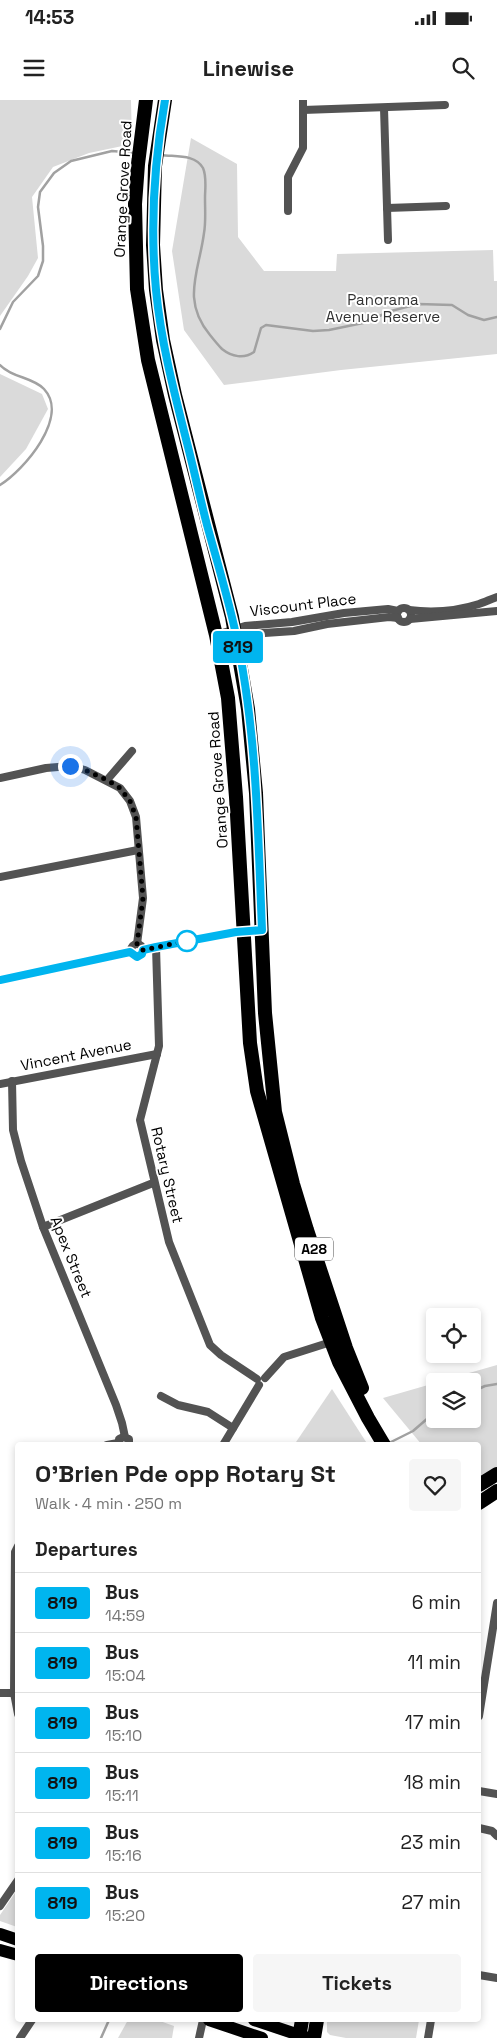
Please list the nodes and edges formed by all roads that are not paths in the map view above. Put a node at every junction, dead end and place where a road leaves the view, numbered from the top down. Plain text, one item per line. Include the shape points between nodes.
1 (146, 100) edge
2 (165, 100) edge
3 (302, 100) edge
4 (445, 105) dead end
5 (384, 108) junction
6 (303, 110) junction
7 (446, 206) dead end
8 (387, 208) junction
9 (288, 211) dead end
10 (388, 240) dead end
11 (497, 597) edge
12 (497, 611) edge
13 (398, 615) junction
14 (410, 615) junction
15 (235, 632) junction
16 (216, 635) junction
17 (132, 751) dead end
18 (0, 778) edge
19 (107, 780) junction
20 (138, 850) junction
21 (0, 877) edge
22 (262, 930) junction
23 (243, 931) junction
24 (140, 947) junction
25 (156, 947) junction
26 (0, 980) edge
27 (157, 1054) junction
28 (12, 1082) junction
29 (0, 1084) edge
30 (153, 1183) junction
31 (43, 1227) junction
32 (331, 1342) junction
33 (261, 1381) junction
34 (161, 1396) dead end
35 (233, 1428) junction
36 (124, 1437) junction
37 (383, 1438) edge
38 (119, 1442) edge
39 (130, 1442) edge
40 (225, 1442) edge
41 (497, 1474) edge
42 (481, 1484) edge
43 (497, 1491) edge
44 (481, 1502) edge
45 (497, 1603) edge
46 (15, 1661) edge
47 (0, 1692) edge
48 (14, 1693) junction
49 (15, 1698) edge
50 (481, 1703) edge
51 (481, 1791) edge
52 (497, 1794) edge
53 (481, 1828) edge
54 (497, 1836) edge
55 (15, 1884) edge
56 (0, 1906) edge
57 (0, 1934) edge
58 (15, 1939) edge
59 (0, 1950) edge
60 (15, 1954) edge
61 (481, 1975) edge
62 (497, 1978) edge
63 (31, 2022) edge
64 (203, 2022) edge
65 (215, 2022) edge
66 (260, 2022) edge
67 (302, 2022) edge
68 (317, 2022) edge
69 (431, 2022) edge
70 (302, 2037) edge
71 (20, 2038) edge
72 (199, 2038) edge
73 (262, 2038) edge
74 (314, 2038) edge
75 (428, 2038) edge

1 - 16 highway, Orange Grove Road / A28 via 136,204 136,274 144,339
2 - 15 highway, Orange Grove Road / A28 via 155,166 153,245 156,290 174,395
3 - 6 street
4 - 5 street
5 - 6 street
5 - 8 street
6 - 9 street via 303,148 288,177
7 - 8 street
8 - 10 street
11 - 14 street via 461,609
12 - 14 street
13 - 14 street via 402,609
13 - 14 street via 402,622
13 - 15 street, Viscount Place via 294,631
15 - 16 street, Viscount Place
15 - 22 highway, Orange Grove Road / A28 via 248,709 256,793
16 - 23 highway, Orange Grove Road / A28 via 231,722
17 - 19 street
18 - 19 street via 60,766 85,770
19 - 20 street via 120,788 130,801 136,817
20 - 21 street
20 - 24 street via 143,898
22 - 23 street
22 - 37 highway, Orange Grove Road / A28 via 268,1047 280,1136 346,1348
23 - 25 street
23 - 32 highway, Orange Grove Road / A28 via 250,1043 257,1091 309,1277
24 - 25 street
24 - 26 street via 142,954 137,957 130,952
25 - 27 street, Rotary Street
27 - 28 street, Vincent Avenue
27 - 30 street, Rotary Street via 140,1120
28 - 29 street, Vincent Avenue
28 - 31 street, Apex Street via 13,1130
30 - 31 street
30 - 33 street, Rotary Street via 169,1242 210,1345
31 - 36 street, Apex Street via 118,1411
32 - 33 street via 284,1357
32 - 37 highway, Orange Grove Road / A28 via 351,1387
33 - 35 street
34 - 35 street via 178,1405 208,1412
35 - 40 street
36 - 38 street
36 - 39 street
41 - 42 highway
43 - 44 highway
45 - 50 street
46 - 48 street
47 - 48 street
48 - 49 street
51 - 52 street
53 - 54 street
55 - 56 street
57 - 58 main road
59 - 60 main road
61 - 62 street
63 - 71 street
64 - 72 street
65 - 73 main road
66 - 70 main road
67 - 70 highway
68 - 74 highway
69 - 75 street

